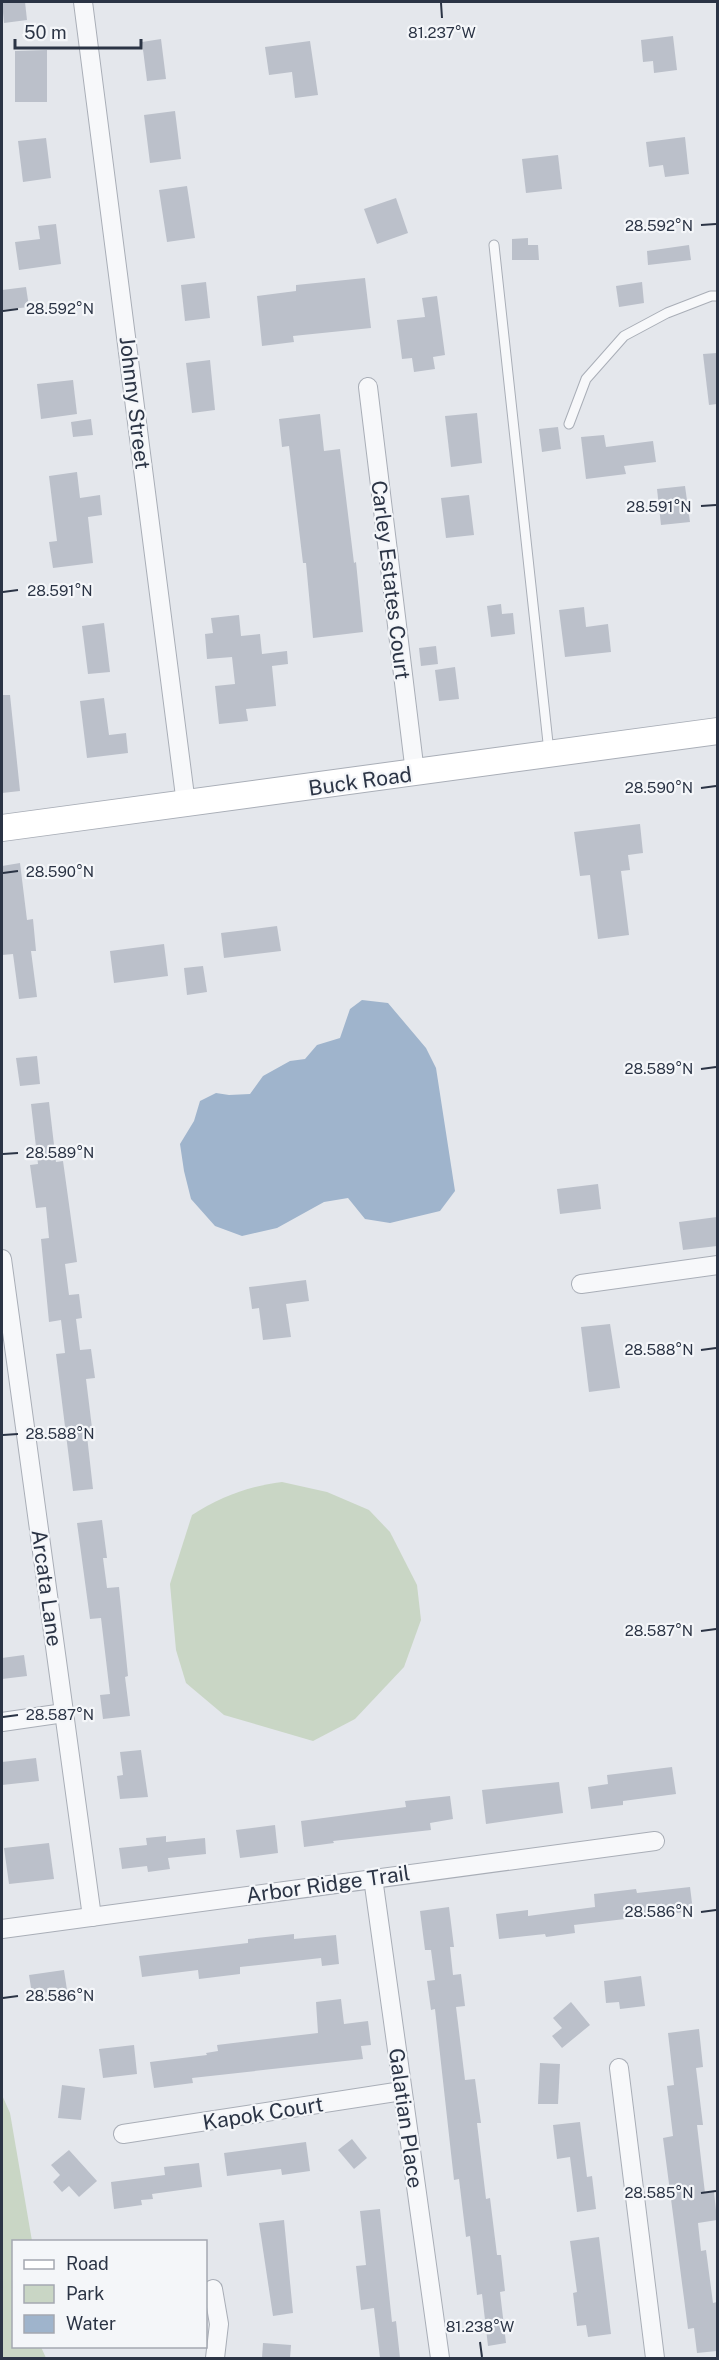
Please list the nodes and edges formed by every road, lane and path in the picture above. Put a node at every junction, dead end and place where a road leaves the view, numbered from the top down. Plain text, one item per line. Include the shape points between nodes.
1 (84, 2) edge
2 (494, 245) dead end
3 (717, 296) edge
4 (368, 387) dead end
5 (569, 424) dead end
6 (717, 731) edge
7 (549, 754) junction
8 (415, 773) junction
9 (186, 804) junction
10 (2, 828) edge
11 (2, 1259) edge
12 (717, 1265) edge
13 (581, 1284) dead end
14 (64, 1713) junction
15 (2, 1722) edge
16 (655, 1841) dead end
17 (373, 1878) junction
18 (92, 1917) junction
19 (2, 1929) edge
20 (619, 2068) dead end
21 (402, 2091) junction
22 (123, 2134) dead end
23 (213, 2289) dead end
24 (215, 2358) edge
25 (440, 2358) edge
26 (653, 2358) edge

1 - 9 street, Johnny Street
2 - 7 lane
3 - 5 lane via 667,313 624,336 586,379
4 - 8 street, Carley Estates Court
6 - 7 street, Buck Road
7 - 8 street, Buck Road
8 - 9 street, Buck Road
9 - 10 street, Buck Road
11 - 14 street, Arcata Lane
12 - 13 street
14 - 15 street
14 - 18 street, Arcata Lane
16 - 17 street, Arbor Ridge Trail
17 - 18 street, Arbor Ridge Trail
17 - 21 street, Galatian Place
18 - 19 street, Arbor Ridge Trail
20 - 26 street
21 - 22 street, Kapok Court
21 - 25 street, Galatian Place
23 - 24 street via 219,2324

